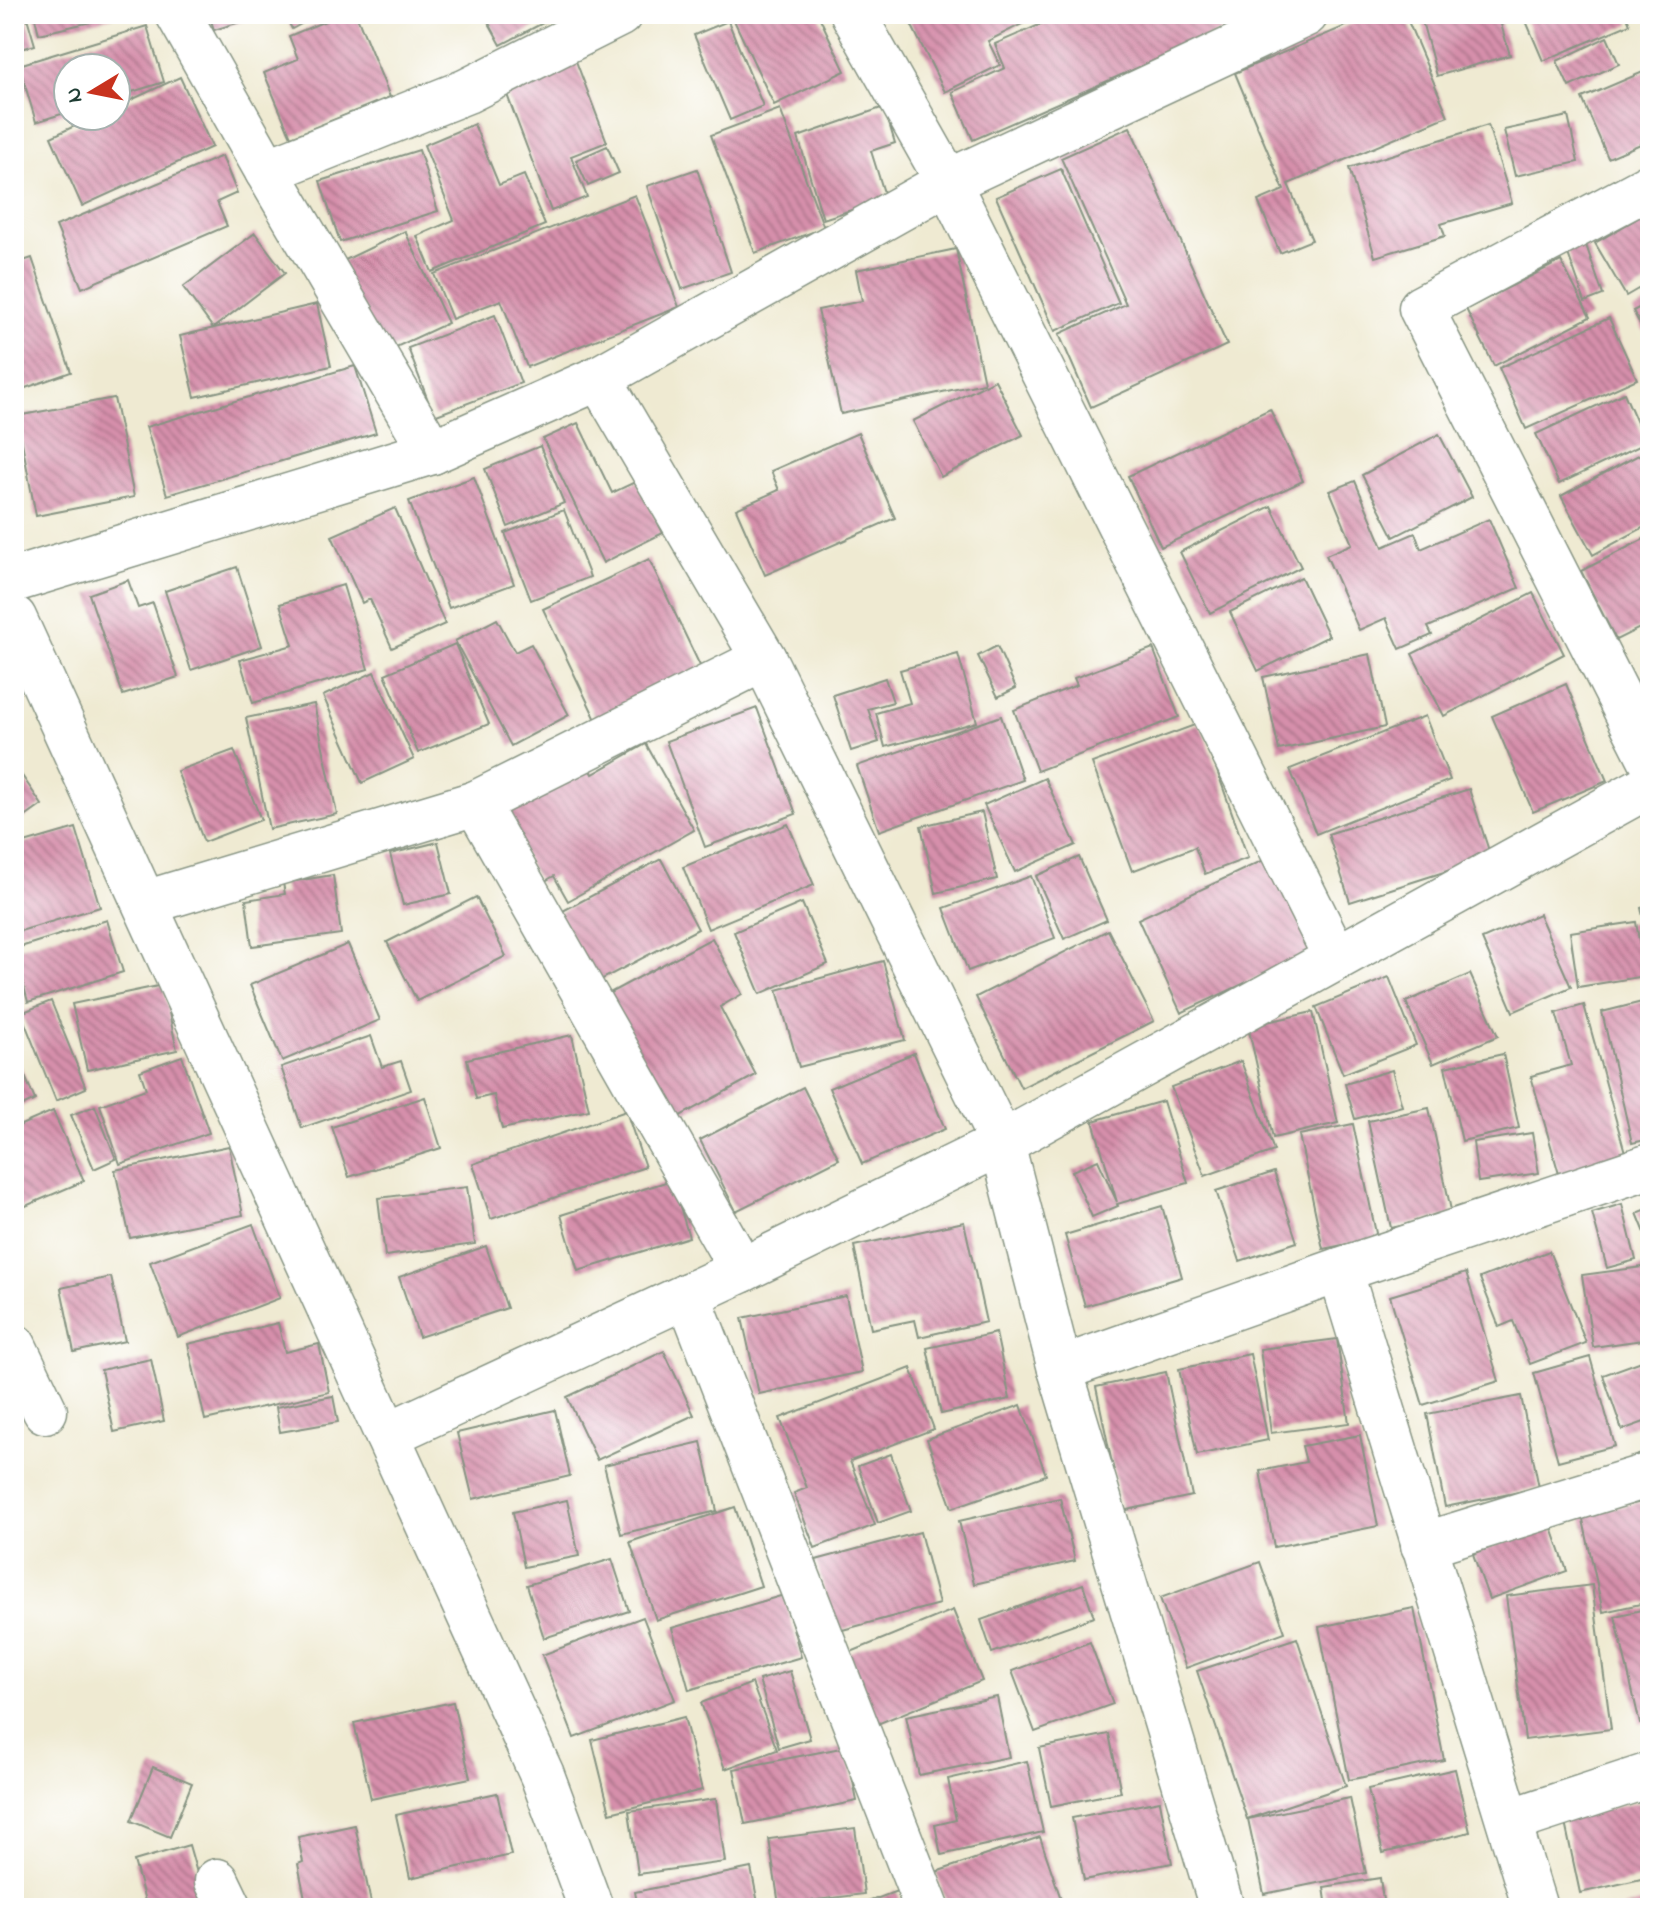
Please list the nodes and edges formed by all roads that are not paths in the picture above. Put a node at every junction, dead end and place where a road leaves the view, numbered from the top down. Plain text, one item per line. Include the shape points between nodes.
1 (178, 14) edge
2 (620, 14) edge
3 (853, 14) edge
4 (1301, 15) edge
5 (267, 171) junction
6 (948, 182) junction
7 (1650, 186) edge
8 (599, 378) junction
9 (432, 452) junction
10 (14, 580) edge
11 (14, 618) edge
12 (764, 659) junction
13 (1650, 758) edge
14 (1650, 785) edge
15 (476, 803) junction
16 (145, 903) junction
17 (1336, 958) junction
18 (1002, 1143) junction
19 (1650, 1166) edge
20 (742, 1270) junction
21 (1340, 1270) junction
22 (688, 1295) junction
23 (14, 1346) edge
24 (1060, 1369) junction
25 (45, 1411) dead end
26 (387, 1435) junction
27 (1650, 1475) edge
28 (1423, 1545) junction
29 (1650, 1775) edge
30 (1510, 1821) junction
31 (591, 1908) edge
32 (927, 1908) edge
33 (1222, 1908) edge
34 (1535, 1908) edge

1 - 5 street
2 - 5 street via 467,91
3 - 6 street
4 - 6 street
5 - 9 street
6 - 8 street
6 - 17 street
7 - 13 street via 1421,308
8 - 9 street
8 - 12 street
9 - 10 street
11 - 16 street
12 - 15 street
12 - 18 street
14 - 17 street
15 - 16 street
15 - 20 street
16 - 26 street
17 - 18 street
18 - 20 street
18 - 24 street
19 - 21 street
20 - 22 street
21 - 24 street
21 - 28 street
22 - 26 street
22 - 32 street
23 - 25 street
24 - 33 street
26 - 31 street via 542,1775
27 - 28 street
28 - 30 street
29 - 30 street
30 - 34 street

